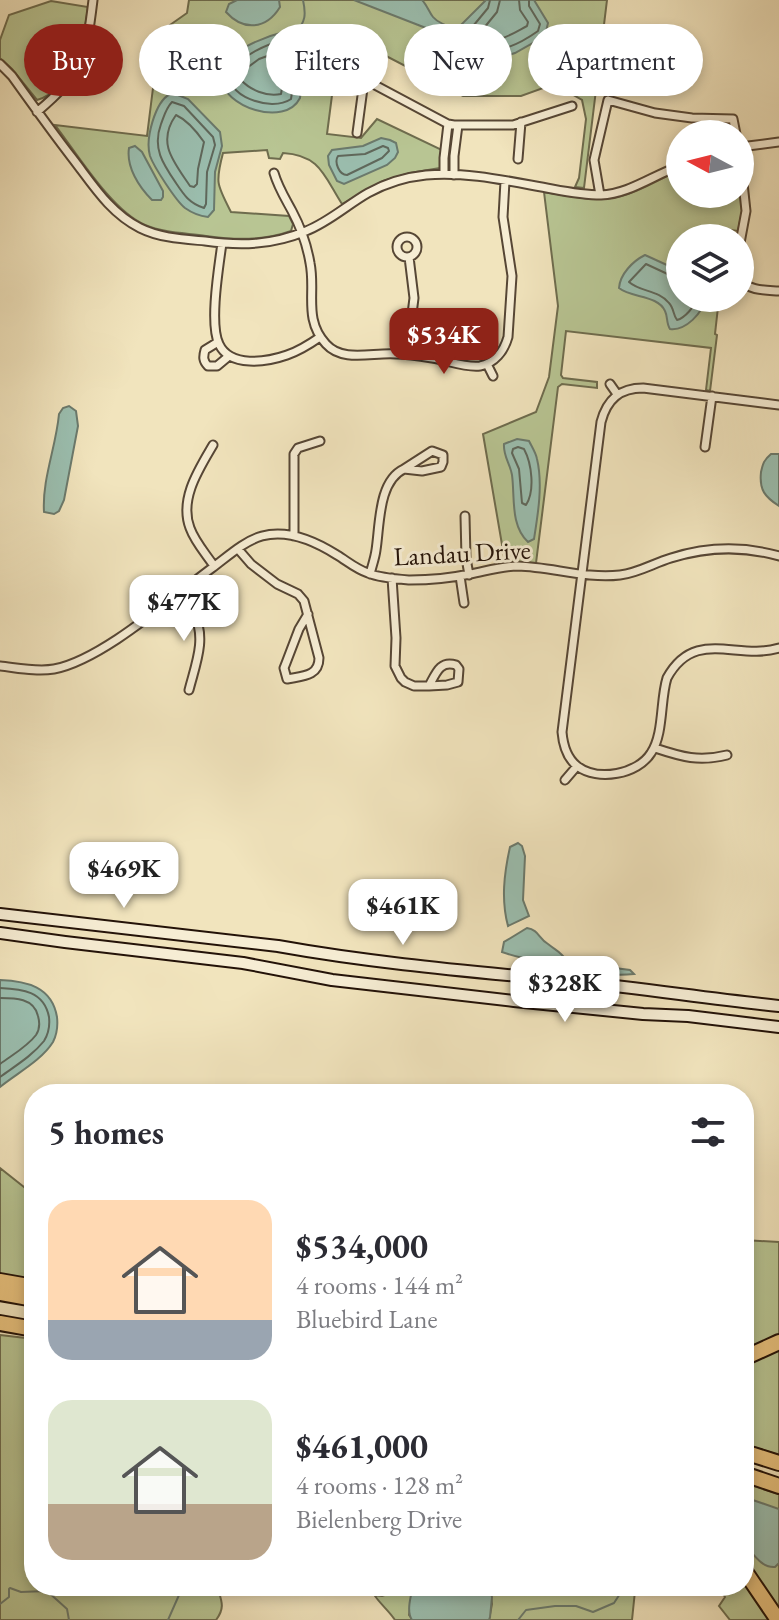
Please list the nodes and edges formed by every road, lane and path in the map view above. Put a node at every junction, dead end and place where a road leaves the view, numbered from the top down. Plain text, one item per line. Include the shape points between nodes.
1 (93, 0) edge
2 (0, 64) edge
3 (388, 92) edge
4 (362, 96) edge
5 (572, 106) dead end
6 (37, 112) junction
7 (733, 120) edge
8 (521, 122) junction
9 (448, 124) junction
10 (458, 125) junction
11 (357, 133) dead end
12 (779, 142) edge
13 (754, 145) edge
14 (518, 159) dead end
15 (666, 171) edge
16 (274, 173) dead end
17 (444, 174) junction
18 (454, 175) junction
19 (505, 181) junction
20 (600, 195) junction
21 (302, 233) junction
22 (222, 243) junction
23 (409, 257) dead end
24 (754, 288) edge
25 (779, 291) edge
26 (320, 337) junction
27 (218, 342) junction
28 (407, 354) junction
29 (229, 356) junction
30 (487, 364) junction
31 (493, 376) dead end
32 (610, 384) dead end
33 (617, 394) junction
34 (712, 396) junction
35 (779, 405) edge
36 (320, 441) dead end
37 (213, 445) dead end
38 (705, 447) dead end
39 (404, 469) junction
40 (465, 516) dead end
41 (294, 536) junction
42 (238, 549) junction
43 (779, 556) edge
44 (214, 566) junction
45 (370, 574) junction
46 (583, 574) junction
47 (464, 575) junction
48 (392, 578) junction
49 (178, 594) junction
50 (464, 603) dead end
51 (308, 614) junction
52 (779, 648) edge
53 (0, 666) edge
54 (429, 686) dead end
55 (189, 690) dead end
56 (655, 748) junction
57 (727, 755) dead end
58 (577, 766) junction
59 (565, 780) dead end
60 (0, 914) edge
61 (0, 933) edge
62 (779, 1006) edge
63 (779, 1027) edge
64 (0, 1281) edge
65 (24, 1285) edge
66 (0, 1293) edge
67 (24, 1297) edge
68 (0, 1323) edge
69 (24, 1329) edge
70 (0, 1331) edge
71 (24, 1331) edge
72 (779, 1342) edge
73 (754, 1353) edge
74 (754, 1455) edge
75 (779, 1463) edge
76 (754, 1477) edge
77 (779, 1486) edge
78 (754, 1585) edge
79 (778, 1620) edge

1 - 6 street via 80,65
2 - 6 street
3 - 9 street
4 - 11 street
5 - 8 street
6 - 22 street via 106,202 129,222 165,236
7 - 20 street via 655,113 608,100 594,160
8 - 10 street
8 - 14 street
9 - 10 street
9 - 17 street
10 - 18 street
12 - 13 street
15 - 20 street
16 - 21 street
17 - 18 street
17 - 21 street via 382,186
18 - 19 street
19 - 20 street
19 - 30 street via 503,217 512,276 508,337 496,359
21 - 22 street via 263,243
21 - 26 street via 311,265 312,316
22 - 27 street
23 - 28 street via 414,298
24 - 25 street
26 - 28 street via 346,356
26 - 29 street via 275,359
27 - 29 street
27 - 29 street via 205,350 206,364 217,366
28 - 30 street via 470,366
30 - 31 street
32 - 33 street
33 - 34 street via 643,388
33 - 46 street via 601,422
34 - 35 street
34 - 38 street
36 - 41 street via 294,454
37 - 44 street via 186,507 191,530
39 - 39 street via 432,451 443,455 441,467
39 - 45 street via 390,480
40 - 47 street
41 - 42 street, Landau Drive via 258,537
41 - 45 street, Landau Drive
42 - 44 street, Landau Drive
42 - 51 street via 277,584 298,594
43 - 46 street, Landau Drive via 713,550 621,575
44 - 49 street, Landau Drive
45 - 48 street, Landau Drive
46 - 47 street, Landau Drive via 516,566
46 - 58 street via 562,732 566,751
47 - 48 street, Landau Drive
47 - 50 street
48 - 54 street via 395,666 405,682
49 - 53 street, Landau Drive via 112,642 68,665 41,670
49 - 55 street via 200,630
51 - 51 street via 284,668 287,679 315,672 319,664
52 - 56 street via 712,648 684,657 667,678
56 - 57 street via 695,759
56 - 58 street via 636,768 624,771 600,773
58 - 59 street
60 - 62 street
61 - 63 street via 361,983
64 - 65 highway
66 - 67 highway
68 - 69 highway
70 - 71 highway
72 - 73 highway
74 - 75 highway
76 - 77 highway
78 - 79 highway

